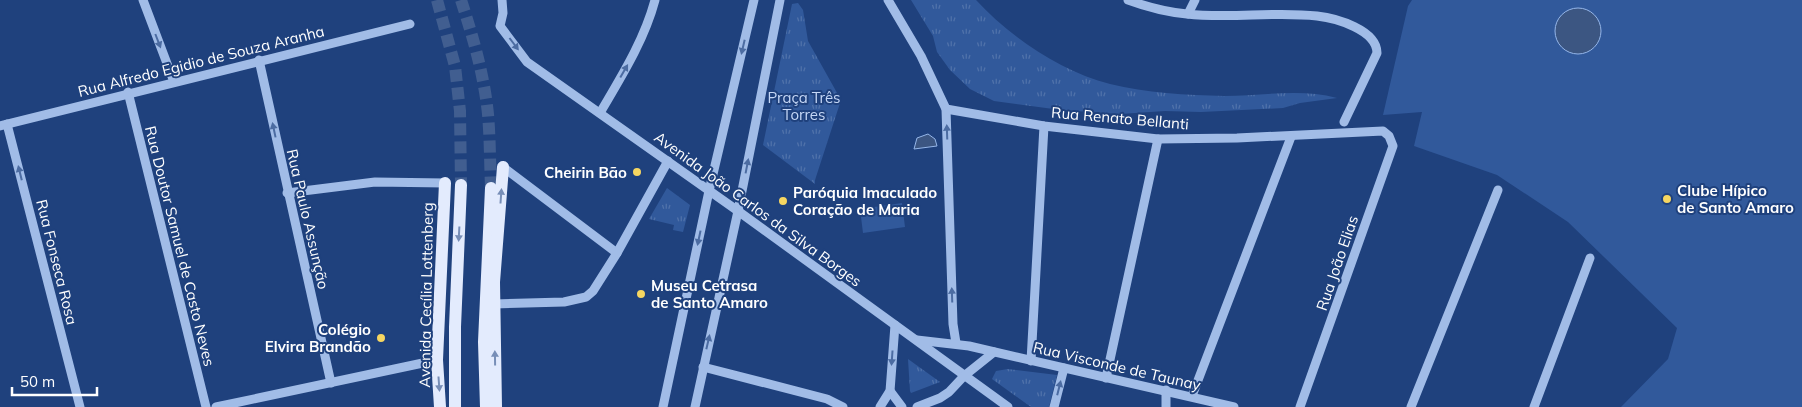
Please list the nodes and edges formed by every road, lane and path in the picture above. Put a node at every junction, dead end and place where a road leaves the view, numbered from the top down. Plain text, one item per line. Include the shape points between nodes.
1 (143, 0) edge
2 (502, 0) edge
3 (655, 0) edge
4 (754, 0) edge
5 (780, 0) edge
6 (888, 0) edge
7 (1128, 0) edge
8 (1195, 0) edge
9 (1188, 14) junction
10 (410, 24) dead end
11 (259, 60) junction
12 (174, 82) junction
13 (128, 92) junction
14 (946, 108) junction
15 (600, 113) junction
16 (1344, 122) dead end
17 (4, 125) edge
18 (1044, 126) junction
19 (1384, 131) joint
20 (1291, 136) junction
21 (1158, 138) junction
22 (668, 161) junction
23 (503, 167) joint
24 (445, 183) joint
25 (461, 185) tunnel mouth
26 (491, 188) tunnel mouth
27 (1498, 190) dead end
28 (709, 191) junction
29 (288, 193) junction
30 (738, 211) junction
31 (617, 253) junction
32 (1590, 258) dead end
33 (494, 304) junction
34 (895, 325) junction
35 (916, 340) junction
36 (956, 343) junction
37 (994, 352) junction
38 (437, 360) junction
39 (1031, 361) junction
40 (702, 368) junction
41 (1064, 368) junction
42 (964, 376) junction
43 (1106, 378) junction
44 (331, 383) junction
45 (1166, 390) junction
46 (890, 391) junction
47 (1192, 396) junction
48 (80, 407) edge
49 (206, 407) edge
50 (216, 407) edge
51 (440, 407) edge
52 (455, 407) edge
53 (486, 407) edge
54 (496, 407) edge
55 (663, 407) edge
56 (695, 407) edge
57 (843, 407) edge
58 (880, 407) edge
59 (902, 407) edge
60 (917, 407) edge
61 (1008, 407) edge
62 (1054, 407) edge
63 (1166, 407) edge
64 (1234, 407) edge
65 (1300, 407) edge
66 (1411, 407) edge
67 (1534, 407) edge

1 -> 12 street
2 -> 15 street, Avenida João Carlos da Silva Borges via 500,26 527,62
15 -> 3 street via 634,54
4 -> 28 street
30 -> 5 street
6 - 14 street via 921,56
7 - 9 street via 1153,9
8 - 9 street
9 - 16 street via 1317,16 1342,21 1368,35 1377,46 1377,53
10 - 11 street, Rua Alfredo Egidio de Souza Aranha
11 - 12 street, Rua Alfredo Egidio de Souza Aranha
29 -> 11 street, Rua Paulo Assunção
12 - 13 street, Rua Alfredo Egidio de Souza Aranha
13 - 17 street, Rua Alfredo Egidio de Souza Aranha
13 - 49 street, Rua Doutor Samuel de Casto Neves
14 - 18 street, Rua Renato Bellanti
36 -> 14 street
15 - 22 street, Avenida João Carlos da Silva Borges
48 -> 17 street, Rua Fonseca Rosa
18 - 21 street, Rua Renato Bellanti
18 - 39 street
19 - 20 street, Rua Renato Bellanti
19 - 65 street, Rua João Elias via 1393,146
20 - 21 street, Rua Renato Bellanti
20 - 47 street
21 - 43 street
22 - 28 street, Avenida João Carlos da Silva Borges
22 - 31 street
23 - 31 street
33 -> 23 main road
24 - 29 street via 375,182
24 - 38 main road, Avenida Cecília Lottenberg
25 -> 52 main road via 454,327
26 - 53 main road via 484,342
27 - 66 street
28 - 30 street, Avenida João Carlos da Silva Borges
28 -> 55 street
29 - 44 street, Rua Paulo Assunção
30 - 34 street, Avenida João Carlos da Silva Borges
40 -> 30 street
31 - 33 street via 586,297 564,302
32 - 67 street
54 -> 33 main road
34 - 35 street, Avenida João Carlos da Silva Borges
34 -> 46 street
35 - 36 street, Rua Visconde de Taunay
35 - 42 street, Avenida João Carlos da Silva Borges
36 - 37 street, Rua Visconde de Taunay
37 - 39 street, Rua Visconde de Taunay
37 - 42 street
38 - 44 street
38 -> 51 main road, Avenida Cecília Lottenberg
39 - 41 street, Rua Visconde de Taunay
40 - 56 street
40 - 57 street via 827,399
41 - 43 street, Rua Visconde de Taunay
62 -> 41 street
42 - 60 street via 940,398
42 - 61 street, Avenida João Carlos da Silva Borges
43 - 45 street, Rua Visconde de Taunay
44 - 50 street
45 - 47 street, Rua Visconde de Taunay
45 - 63 street
46 - 58 street
46 - 59 street
47 - 64 street, Rua Visconde de Taunay

